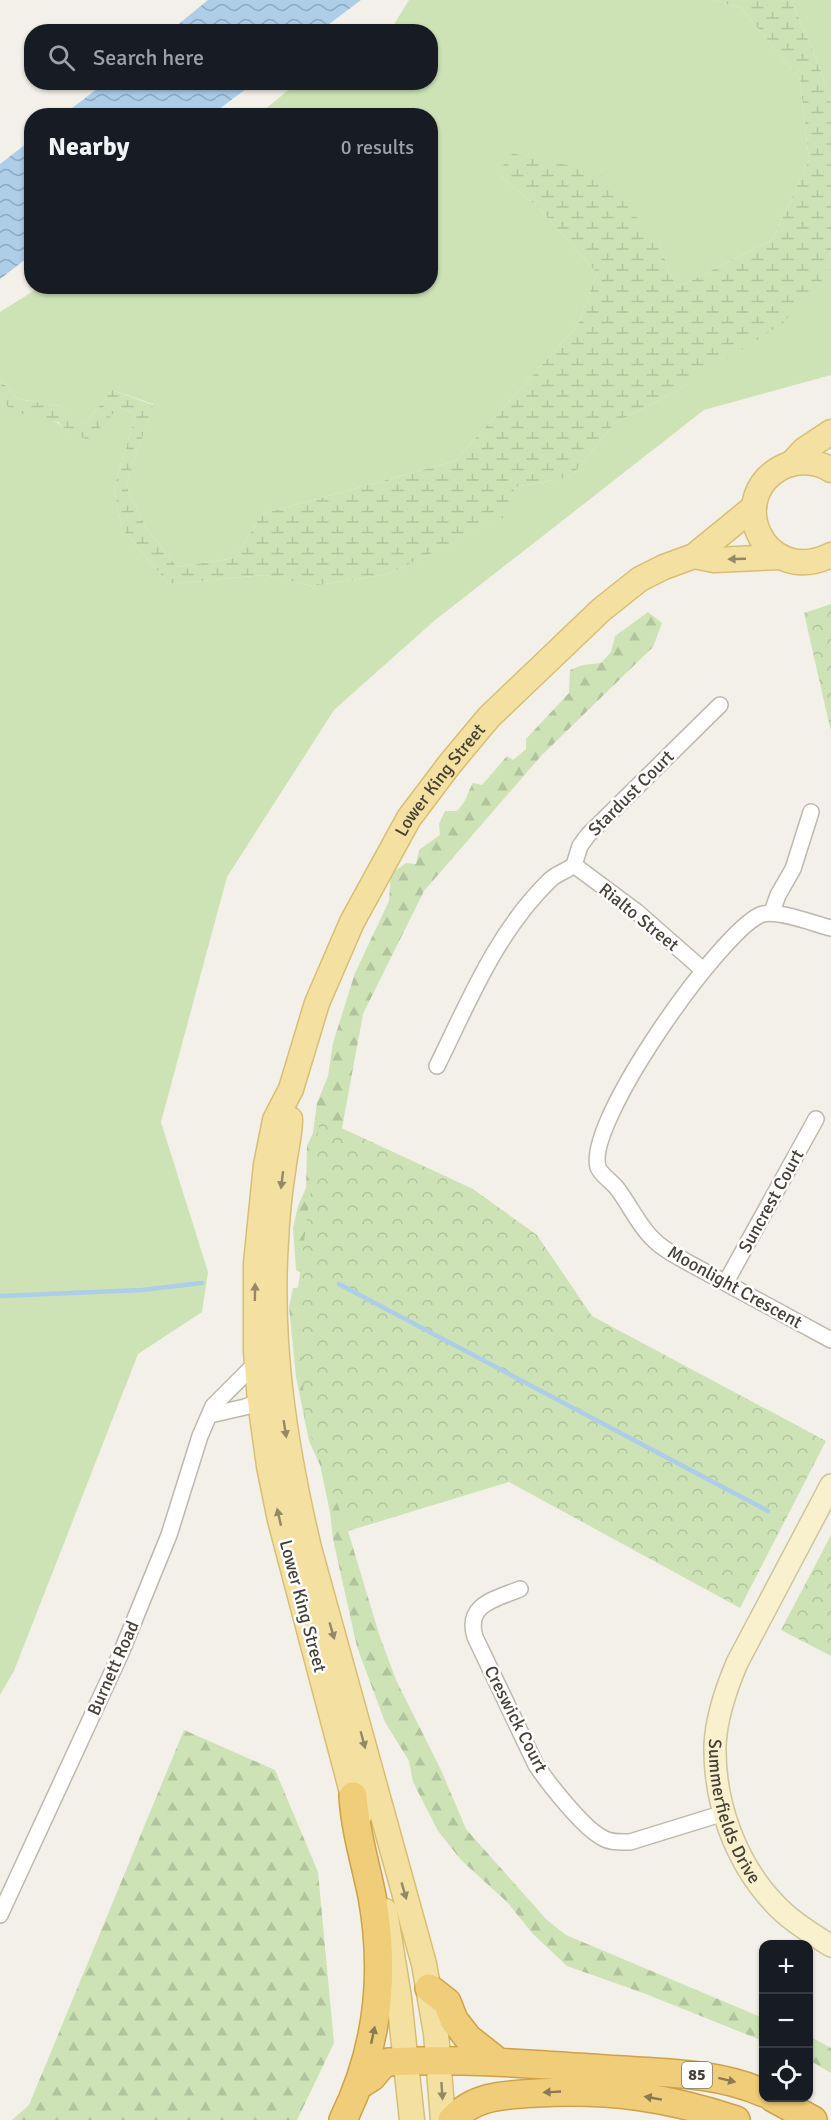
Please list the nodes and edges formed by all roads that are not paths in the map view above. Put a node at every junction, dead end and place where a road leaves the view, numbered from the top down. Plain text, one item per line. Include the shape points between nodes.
1 (831, 432) edge
2 (791, 464) junction
3 (831, 470) edge
4 (754, 507) junction
5 (831, 555) edge
6 (694, 556) junction
7 (780, 557) junction
8 (720, 705) dead end
9 (811, 812) dead end
10 (574, 866) junction
11 (772, 912) junction
12 (831, 928) edge
13 (703, 970) junction
14 (437, 1066) dead end
15 (816, 1119) dead end
16 (726, 1282) junction
17 (831, 1340) edge
18 (267, 1367) junction
19 (260, 1401) junction
20 (210, 1415) junction
21 (831, 1485) edge
22 (520, 1588) dead end
23 (353, 1796) junction
24 (724, 1813) junction
25 (0, 1916) edge
26 (831, 1946) edge
27 (429, 1988) junction
28 (496, 2060) junction
29 (407, 2061) junction
30 (440, 2061) junction
31 (358, 2086) junction
32 (759, 2091) edge
33 (782, 2102) edge
34 (343, 2120) edge
35 (412, 2120) edge
36 (443, 2120) edge
37 (452, 2120) edge
38 (736, 2120) edge
39 (813, 2120) edge

1 - 2 main road
2 - 3 main road via 816,463
2 - 4 main road via 766,480
4 - 6 main road, Lower King Street
4 - 7 main road via 759,536
5 - 7 main road, Lower King Street via 806,563
7 -> 6 main road, Lower King Street via 714,560
6 - 18 main road, Lower King Street via 640,579 601,610 489,717 409,818 352,922 314,1012 291,1089
8 - 10 street, Stardust Court via 588,835
9 - 11 street via 793,869
10 - 13 street, Rialto Street via 637,912
10 - 14 street via 548,882 497,947
11 - 12 street
11 - 13 street, Moonlight Crescent via 760,914
13 - 16 street, Moonlight Crescent via 626,1085 599,1138 598,1167 620,1191 651,1238
15 - 16 street, Suncrest Court
16 - 17 street, Moonlight Crescent
18 - 19 main road, Lower King Street
18 - 20 street, Burnett Road via 220,1397
18 -> 27 main road, Lower King Street via 309,1548
19 - 20 street
23 -> 19 main road, Lower King Street via 280,1520
20 - 25 street, Burnett Road via 169,1535 121,1653
21 - 24 street, Summerfields Drive via 726,1689 715,1746
22 - 24 street, Creswick Court via 483,1604 471,1626 536,1765 592,1831 604,1839 630,1842
23 - 29 main road, Lower King Street via 362,1817 384,1908
31 -> 23 highway via 373,2035 379,1982 372,1898 354,1818
24 - 26 street, Summerfields Drive via 743,1863 758,1885 802,1927
27 - 28 highway via 447,2002 464,2034
27 - 30 main road, Lower King Street
28 - 30 highway, 85
28 -> 32 highway, 85 via 701,2075
29 - 30 highway, 85
29 - 31 highway via 381,2065
29 - 35 main road, Lower King Street
30 -> 36 main road, Lower King Street
31 - 34 highway
33 - 39 highway
38 -> 37 highway via 645,2096 570,2091 483,2099 468,2105

